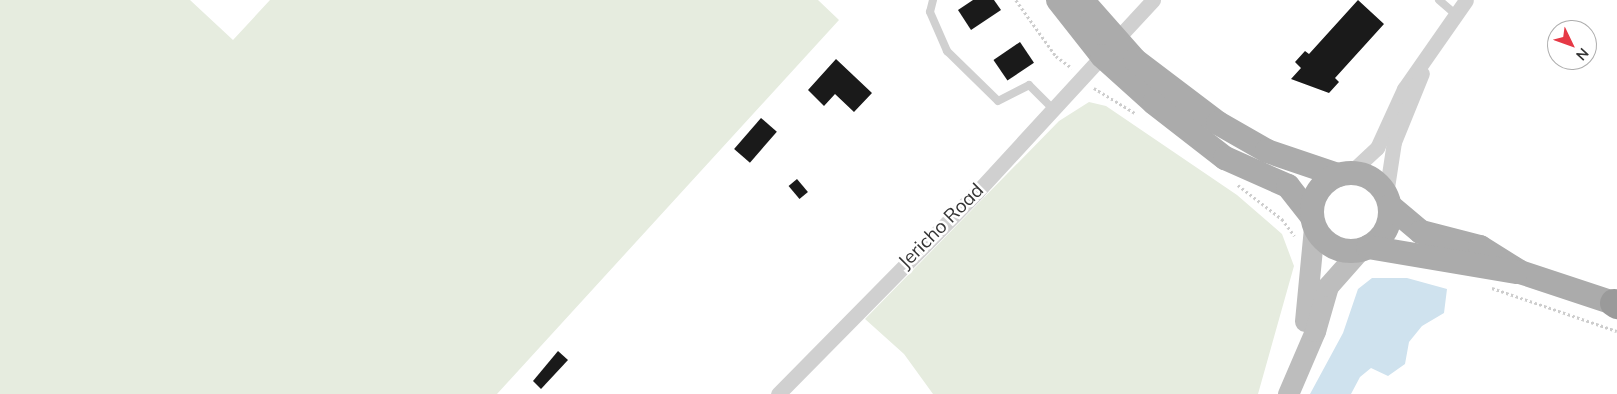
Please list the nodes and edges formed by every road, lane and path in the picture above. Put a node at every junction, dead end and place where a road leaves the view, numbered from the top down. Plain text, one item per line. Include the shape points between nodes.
1 (933, 0) edge
2 (1016, 0) edge
3 (1058, 0) edge
4 (1082, 0) edge
5 (1153, 0) edge
6 (1439, 0) edge
7 (1466, 0) edge
8 (1456, 15) junction
9 (1109, 49) junction
10 (1428, 58) junction
11 (1075, 69) dead end
12 (1053, 109) junction
13 (1344, 174) junction
14 (1388, 200) junction
15 (1313, 222) junction
16 (1363, 249) junction
17 (1520, 272) junction
18 (1483, 286) dead end
19 (1616, 304) edge
20 (1617, 331) edge
21 (1299, 362) junction
22 (778, 394) edge
23 (1288, 394) edge

1 - 12 lane via 930,12 947,51 998,101 1029,85
2 - 11 path via 1056,56
3 - 9 main road
4 - 9 main road
5 - 9 street, Jericho Road
6 - 8 lane
7 - 8 street
8 - 10 street
9 - 12 street, Jericho Road
9 - 13 main road via 1252,144
9 - 15 main road via 1214,151 1288,186
10 - 13 street via 1404,89 1377,148
10 - 14 street via 1394,142
12 - 22 street, Jericho Road
13 - 14 main road via 1371,178
13 - 15 main road via 1315,196
14 - 16 main road via 1386,230
14 - 17 main road via 1418,230 1480,247
15 - 16 main road via 1337,249
15 - 21 main road
16 - 17 main road
16 - 21 main road via 1330,280 1316,331
17 - 19 main road
18 - 20 path
21 - 23 main road

